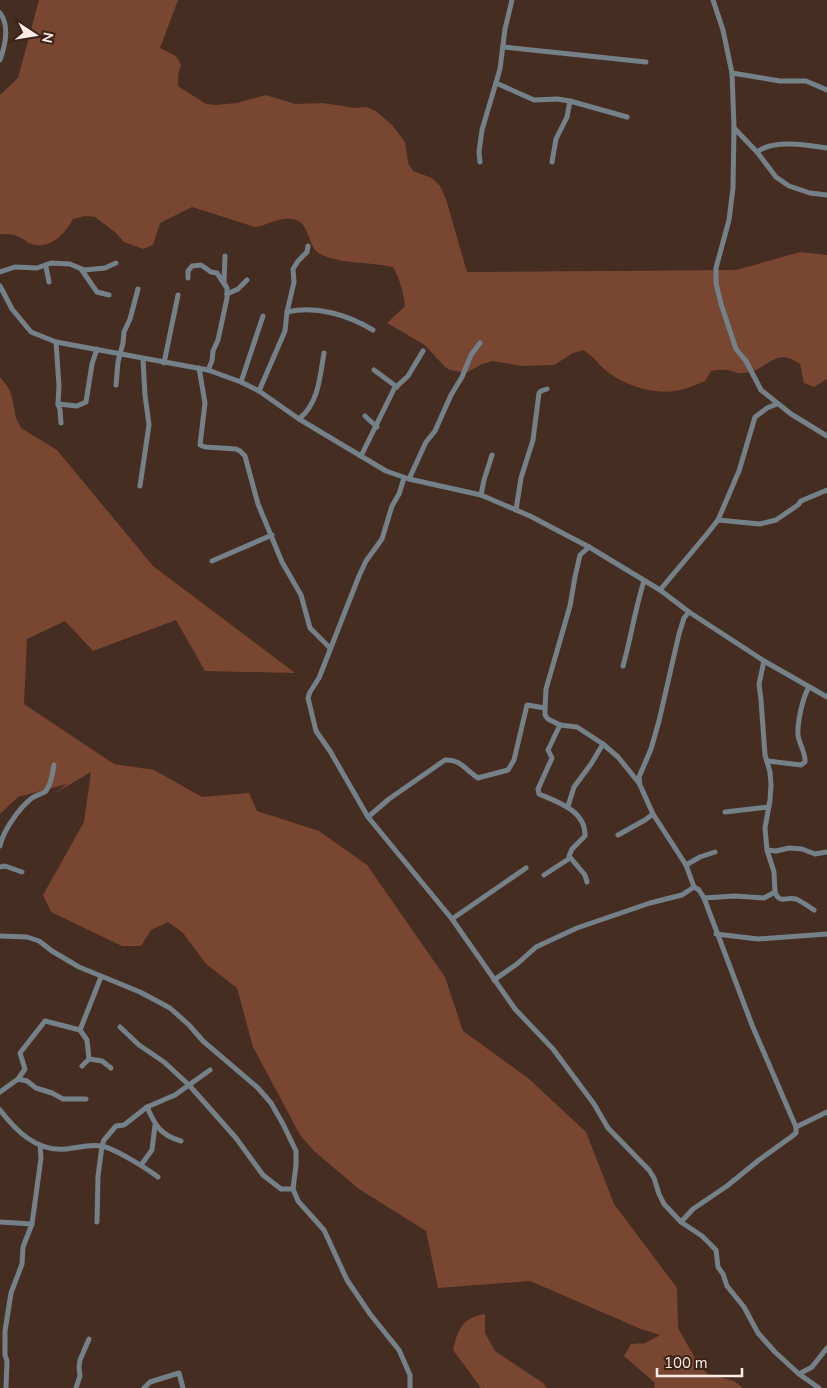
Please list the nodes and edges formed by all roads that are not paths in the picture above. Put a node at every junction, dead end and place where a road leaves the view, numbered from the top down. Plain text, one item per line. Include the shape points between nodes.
1 (512, 0) edge
2 (713, 0) edge
3 (0, 14) edge
4 (503, 47) junction
5 (0, 60) edge
6 (646, 62) dead end
7 (732, 73) junction
8 (496, 83) junction
9 (827, 90) edge
10 (570, 101) junction
11 (627, 117) dead end
12 (734, 128) junction
13 (827, 148) edge
14 (757, 152) junction
15 (480, 162) dead end
16 (552, 162) dead end
17 (827, 195) edge
18 (308, 246) dead end
19 (225, 256) dead end
20 (116, 263) dead end
21 (46, 266) junction
22 (81, 269) junction
23 (0, 272) edge
24 (188, 278) dead end
25 (248, 280) dead end
26 (49, 282) dead end
27 (224, 282) junction
28 (0, 286) edge
29 (138, 288) dead end
30 (227, 294) junction
31 (110, 295) dead end
32 (178, 295) dead end
33 (287, 312) junction
34 (263, 316) dead end
35 (373, 330) dead end
36 (56, 342) junction
37 (480, 343) dead end
38 (97, 349) junction
39 (423, 350) dead end
40 (324, 353) dead end
41 (119, 354) junction
42 (143, 359) junction
43 (164, 362) junction
44 (199, 368) junction
45 (208, 370) junction
46 (374, 370) dead end
47 (241, 382) junction
48 (116, 385) dead end
49 (397, 387) junction
50 (547, 389) dead end
51 (258, 391) junction
52 (58, 404) junction
53 (777, 404) junction
54 (365, 416) dead end
55 (299, 419) junction
56 (61, 423) dead end
57 (377, 427) junction
58 (827, 436) edge
59 (492, 455) dead end
60 (361, 456) junction
61 (407, 478) junction
62 (140, 486) dead end
63 (827, 490) edge
64 (480, 496) junction
65 (516, 510) junction
66 (718, 520) junction
67 (272, 535) junction
68 (589, 547) junction
69 (212, 560) dead end
70 (644, 581) junction
71 (660, 590) junction
72 (689, 612) junction
73 (330, 648) junction
74 (764, 661) junction
75 (623, 666) dead end
76 (809, 687) junction
77 (827, 697) edge
78 (545, 708) junction
79 (560, 725) junction
80 (603, 744) junction
81 (768, 761) junction
82 (54, 764) dead end
83 (640, 786) junction
84 (568, 806) junction
85 (769, 807) junction
86 (725, 812) dead end
87 (653, 814) junction
88 (368, 817) junction
89 (618, 835) dead end
90 (0, 846) edge
91 (767, 850) junction
92 (715, 852) dead end
93 (827, 852) edge
94 (570, 858) junction
95 (686, 865) junction
96 (0, 867) edge
97 (526, 868) dead end
98 (22, 872) dead end
99 (544, 876) dead end
100 (587, 882) dead end
101 (694, 887) junction
102 (775, 892) junction
103 (704, 898) junction
104 (814, 910) dead end
105 (452, 919) junction
106 (716, 934) junction
107 (827, 934) edge
108 (0, 936) edge
109 (101, 977) junction
110 (494, 980) junction
111 (120, 1027) dead end
112 (80, 1030) junction
113 (89, 1059) junction
114 (82, 1066) dead end
115 (111, 1068) dead end
116 (210, 1070) dead end
117 (18, 1080) junction
118 (188, 1085) junction
119 (0, 1092) edge
120 (86, 1099) dead end
121 (147, 1107) junction
122 (0, 1110) edge
123 (827, 1112) edge
124 (155, 1125) junction
125 (796, 1127) junction
126 (181, 1141) dead end
127 (40, 1145) junction
128 (102, 1146) junction
129 (141, 1165) junction
130 (158, 1177) dead end
131 (293, 1190) junction
132 (0, 1222) edge
133 (97, 1222) dead end
134 (681, 1222) junction
135 (32, 1224) junction
136 (89, 1339) dead end
137 (827, 1348) edge
138 (798, 1374) junction
139 (6, 1388) edge
140 (76, 1388) edge
141 (144, 1388) edge
142 (183, 1388) edge
143 (410, 1388) edge
144 (819, 1388) edge

1 - 4 street
2 - 7 street
3 - 5 street via 6,26
4 - 6 street
4 - 8 street
7 - 9 street via 780,81 806,80
7 - 12 street
8 - 10 street via 534,100
8 - 15 street via 482,130
10 - 11 street
10 - 16 street via 567,117 556,139
12 - 14 street
12 - 53 street via 733,188 729,220 716,268 716,283 736,349 761,390
13 - 14 street via 784,144 765,147
14 - 17 street via 776,177 789,186 810,194
18 - 33 street via 293,269 294,282
19 - 27 street
20 - 22 street via 105,268
21 - 22 street via 51,263 70,264
21 - 23 street via 15,267
21 - 26 street
22 - 31 street via 97,292
24 - 27 street via 192,266 201,265 217,273
25 - 30 street
27 - 30 street
28 - 36 street via 12,309 31,332
29 - 41 street
30 - 45 street via 224,318
32 - 43 street
33 - 35 street via 316,310 345,316
33 - 51 street via 285,331
34 - 47 street
36 - 38 street
36 - 52 street
37 - 61 street
38 - 41 street
38 - 52 street via 86,402 77,406
39 - 49 street via 408,376
40 - 55 street via 315,397
41 - 42 street
41 - 48 street
42 - 43 street
42 - 62 street via 149,425
43 - 44 street
44 - 45 street
44 - 67 street via 205,403 200,445 236,450 245,456 258,504
45 - 47 street
46 - 49 street
47 - 51 street
49 - 57 street
50 - 65 street via 539,393 533,440 521,478
51 - 55 street
52 - 56 street
53 - 58 street
53 - 66 street via 755,416 739,471
54 - 57 street
55 - 60 street
57 - 60 street
59 - 64 street
60 - 61 street via 386,471
61 - 64 street
61 - 73 street via 392,506 382,539 366,561
63 - 66 street via 801,501 776,520 751,524
64 - 65 street
65 - 68 street
66 - 71 street
67 - 69 street
67 - 73 street via 282,562 301,595 310,628
68 - 70 street
68 - 78 street via 580,555 570,606 546,688
70 - 71 street
70 - 75 street
71 - 72 street
72 - 74 street
72 - 83 street via 679,634 660,721 639,777
73 - 88 street via 310,692 309,707 316,731
74 - 76 street
74 - 81 street via 759,684
76 - 77 street
76 - 81 street via 798,734 804,762 801,765
78 - 79 street via 548,719
78 - 88 street via 527,705 514,760 508,770 478,778 459,762 445,760
79 - 80 street via 577,727
79 - 84 street via 550,744 548,750 552,758 538,789 539,794
80 - 83 street via 618,757
80 - 84 street via 574,787
81 - 85 street
82 - 90 street via 46,791 22,808 7,827
83 - 87 street
84 - 94 street via 585,829 585,836 572,849
85 - 86 street
85 - 91 street via 765,828
87 - 89 street
87 - 95 street
88 - 105 street
91 - 93 street via 789,848 814,854
91 - 102 street via 774,872
92 - 95 street
94 - 99 street
94 - 100 street
95 - 101 street
96 - 98 street
97 - 105 street
101 - 103 street
101 - 110 street via 682,895 600,919 536,947
102 - 103 street via 764,898
102 - 104 street via 777,898 795,899
103 - 106 street
105 - 110 street
106 - 107 street via 758,939
106 - 125 street
108 - 109 street via 28,937 39,941 78,967
109 - 112 street
109 - 131 street via 170,1008 203,1042 258,1088 284,1124 296,1151
110 - 134 street via 515,1010 553,1049 608,1128 649,1170 664,1204
111 - 118 street
112 - 113 street via 88,1040
112 - 117 street via 45,1021 20,1053 25,1069
113 - 114 street
113 - 115 street via 102,1061
116 - 118 street
117 - 119 street
117 - 120 street via 27,1080 36,1088 63,1100
118 - 121 street via 175,1095
118 - 131 street via 236,1138 263,1175 281,1190
121 - 124 street
121 - 128 street via 124,1125 116,1126
122 - 127 street via 22,1136
123 - 125 street
124 - 126 street via 169,1137
124 - 129 street via 152,1150
125 - 134 street via 796,1133 693,1209
127 - 128 street via 65,1149
127 - 135 street
128 - 129 street
128 - 133 street
129 - 130 street
131 - 143 street via 298,1201 324,1230 352,1287 399,1350 410,1375
132 - 135 street
134 - 138 street via 716,1250 718,1267 727,1286 744,1307 758,1333
135 - 139 street via 9,1303 5,1332
136 - 140 street via 78,1366 80,1376
137 - 138 street via 812,1367
138 - 144 street
141 - 142 street via 150,1382 179,1373

